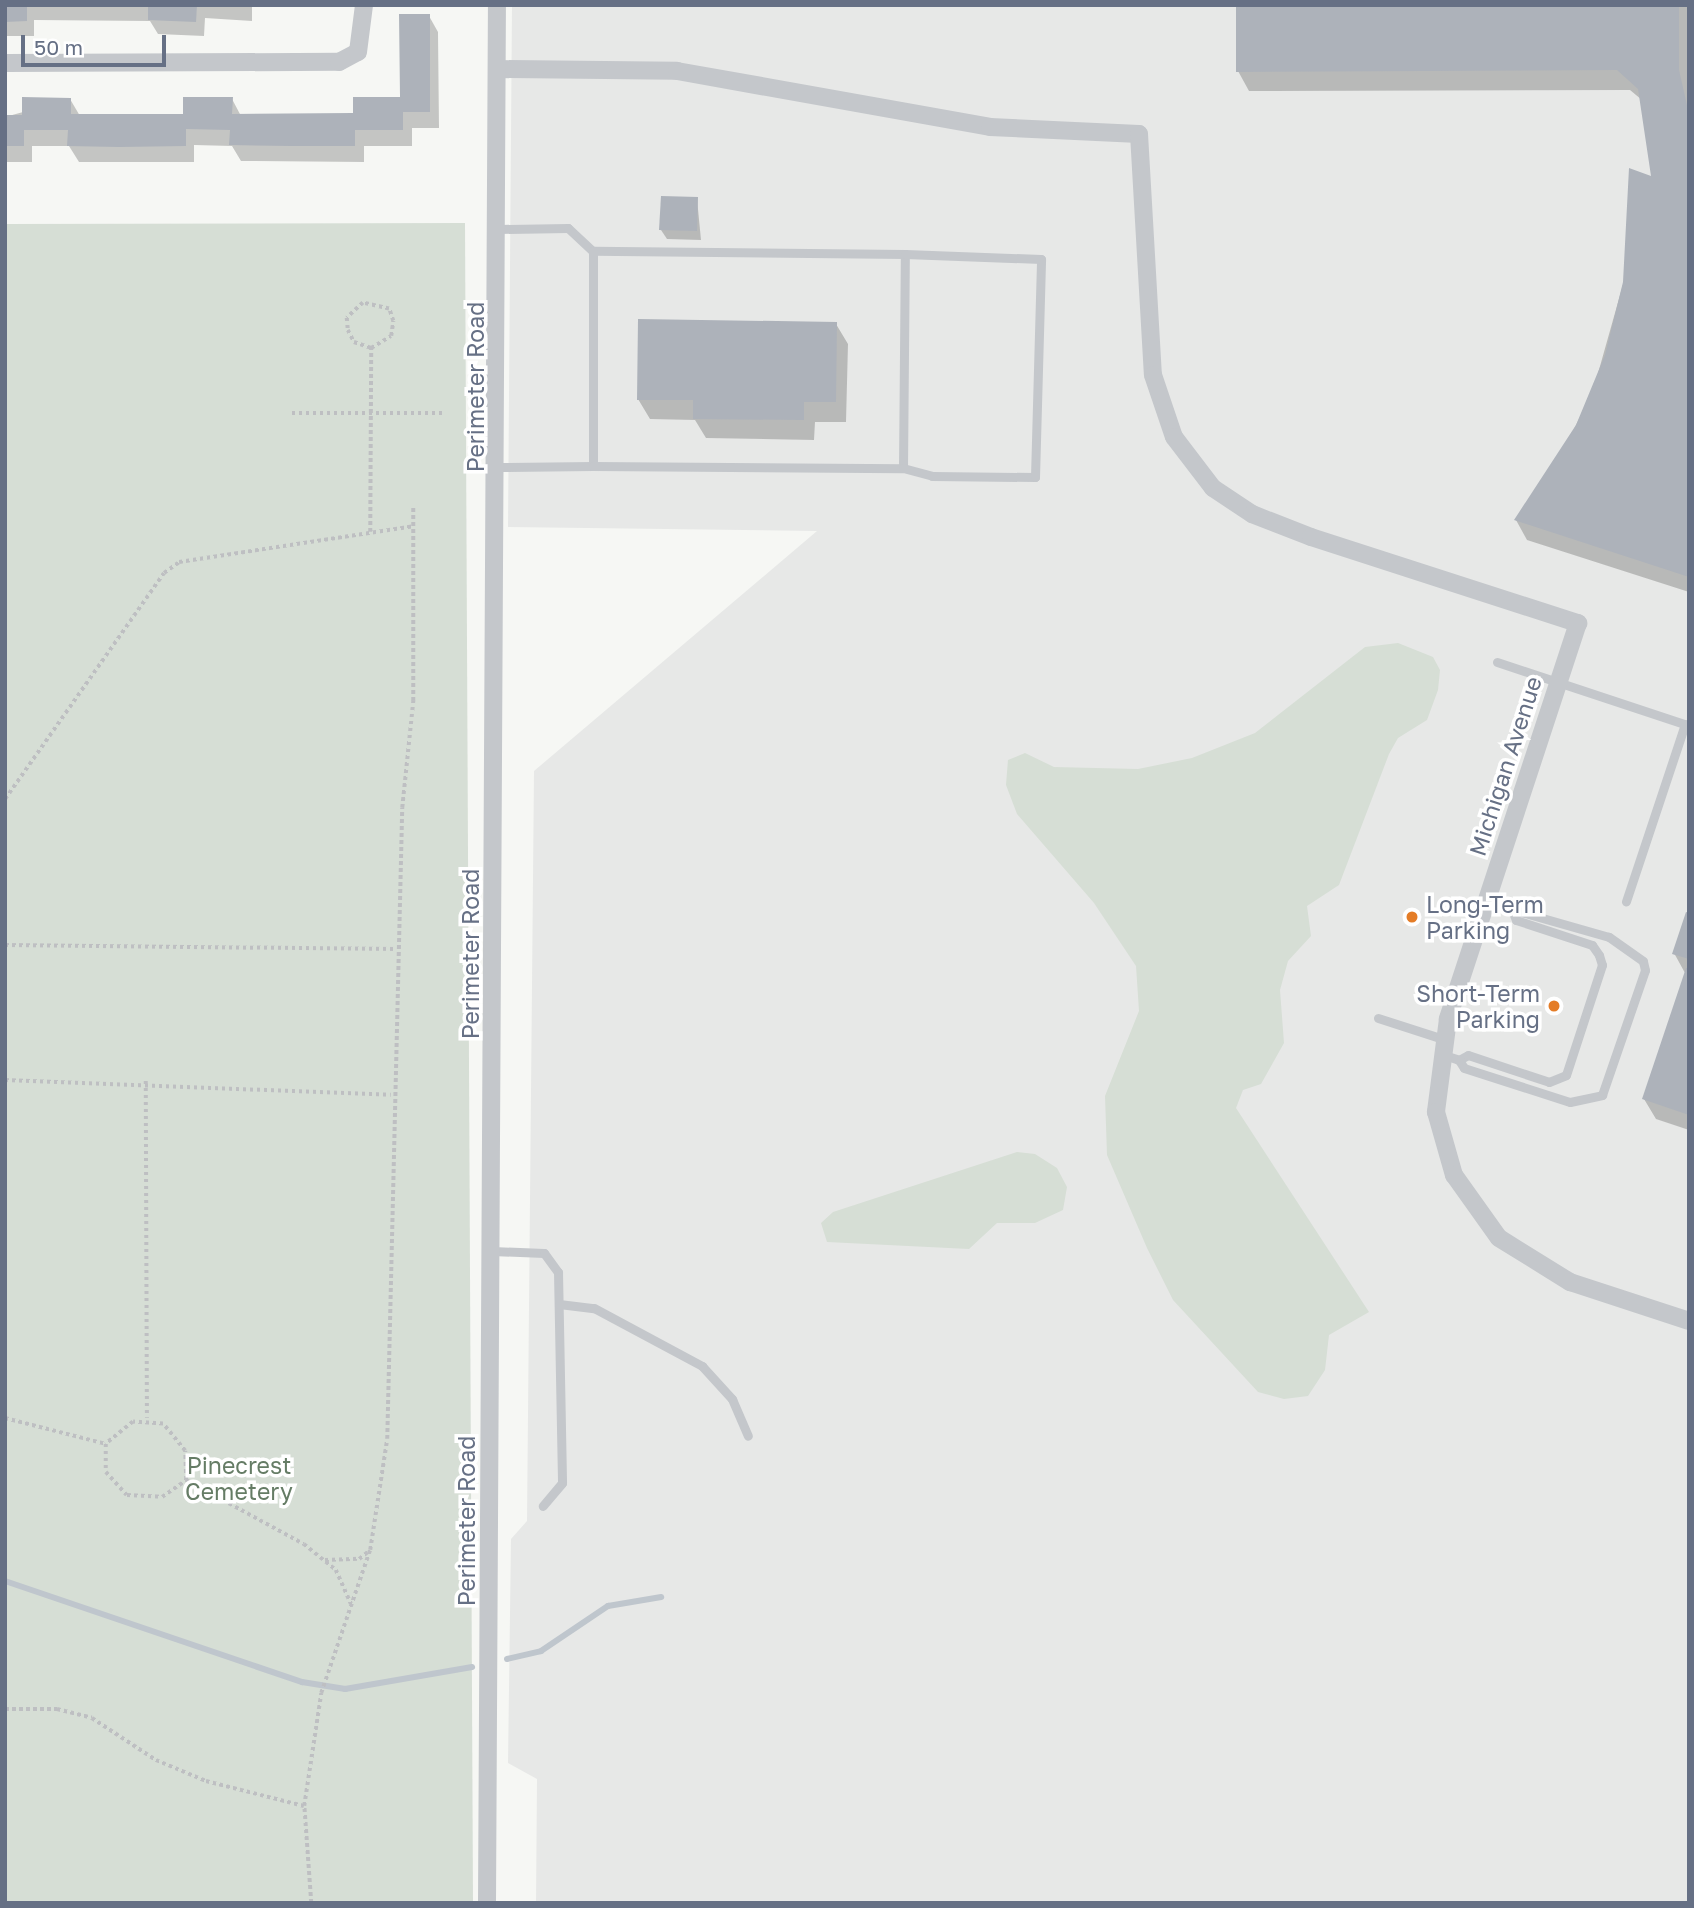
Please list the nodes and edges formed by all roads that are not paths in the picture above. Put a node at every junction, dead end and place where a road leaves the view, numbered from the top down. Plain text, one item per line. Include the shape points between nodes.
1 (364, 5) edge
2 (497, 5) edge
3 (5, 63) edge
4 (498, 69) junction
5 (499, 229) junction
6 (593, 251) junction
7 (905, 254) junction
8 (593, 466) junction
9 (499, 467) junction
10 (904, 468) junction
11 (1497, 663) dead end
12 (1558, 682) junction
13 (1626, 901) dead end
14 (1486, 902) junction
15 (1512, 910) junction
16 (1378, 1018) dead end
17 (1441, 1046) junction
18 (1459, 1060) junction
19 (492, 1251) junction
20 (559, 1304) junction
21 (1689, 1321) edge
22 (748, 1436) dead end
23 (543, 1506) dead end
24 (487, 1903) edge

1 - 3 street via 358,52 339,62
2 - 4 street, Perimeter Road
4 - 5 street, Perimeter Road
4 - 12 street, Michigan Avenue via 677,71 990,127 1139,135 1153,375 1174,437 1213,488 1252,514 1311,537 1578,623
5 - 6 lane via 568,228
5 - 9 street, Perimeter Road
6 - 7 lane
6 - 8 lane
7 - 10 lane
7 - 10 lane via 1041,259 1035,477 932,476
8 - 9 lane
8 - 10 lane
9 - 19 street, Perimeter Road
11 - 12 lane
12 - 13 lane via 1685,724
12 - 14 street, Michigan Avenue
14 - 15 lane
14 - 17 street, Michigan Avenue
15 - 18 lane via 1516,920 1592,945 1599,955 1602,965 1566,1075 1549,1082 1468,1055
15 - 18 lane via 1519,906 1609,937 1643,961 1608,1088 1570,1102 1464,1068
16 - 17 lane
17 - 18 lane
17 - 21 street, Michigan Avenue via 1436,1112 1446,1152 1466,1196 1499,1238 1570,1282
19 - 20 lane via 544,1253 554,1260
19 - 24 street, Perimeter Road
20 - 22 lane via 594,1308 702,1366 732,1399
20 - 23 lane via 562,1483

